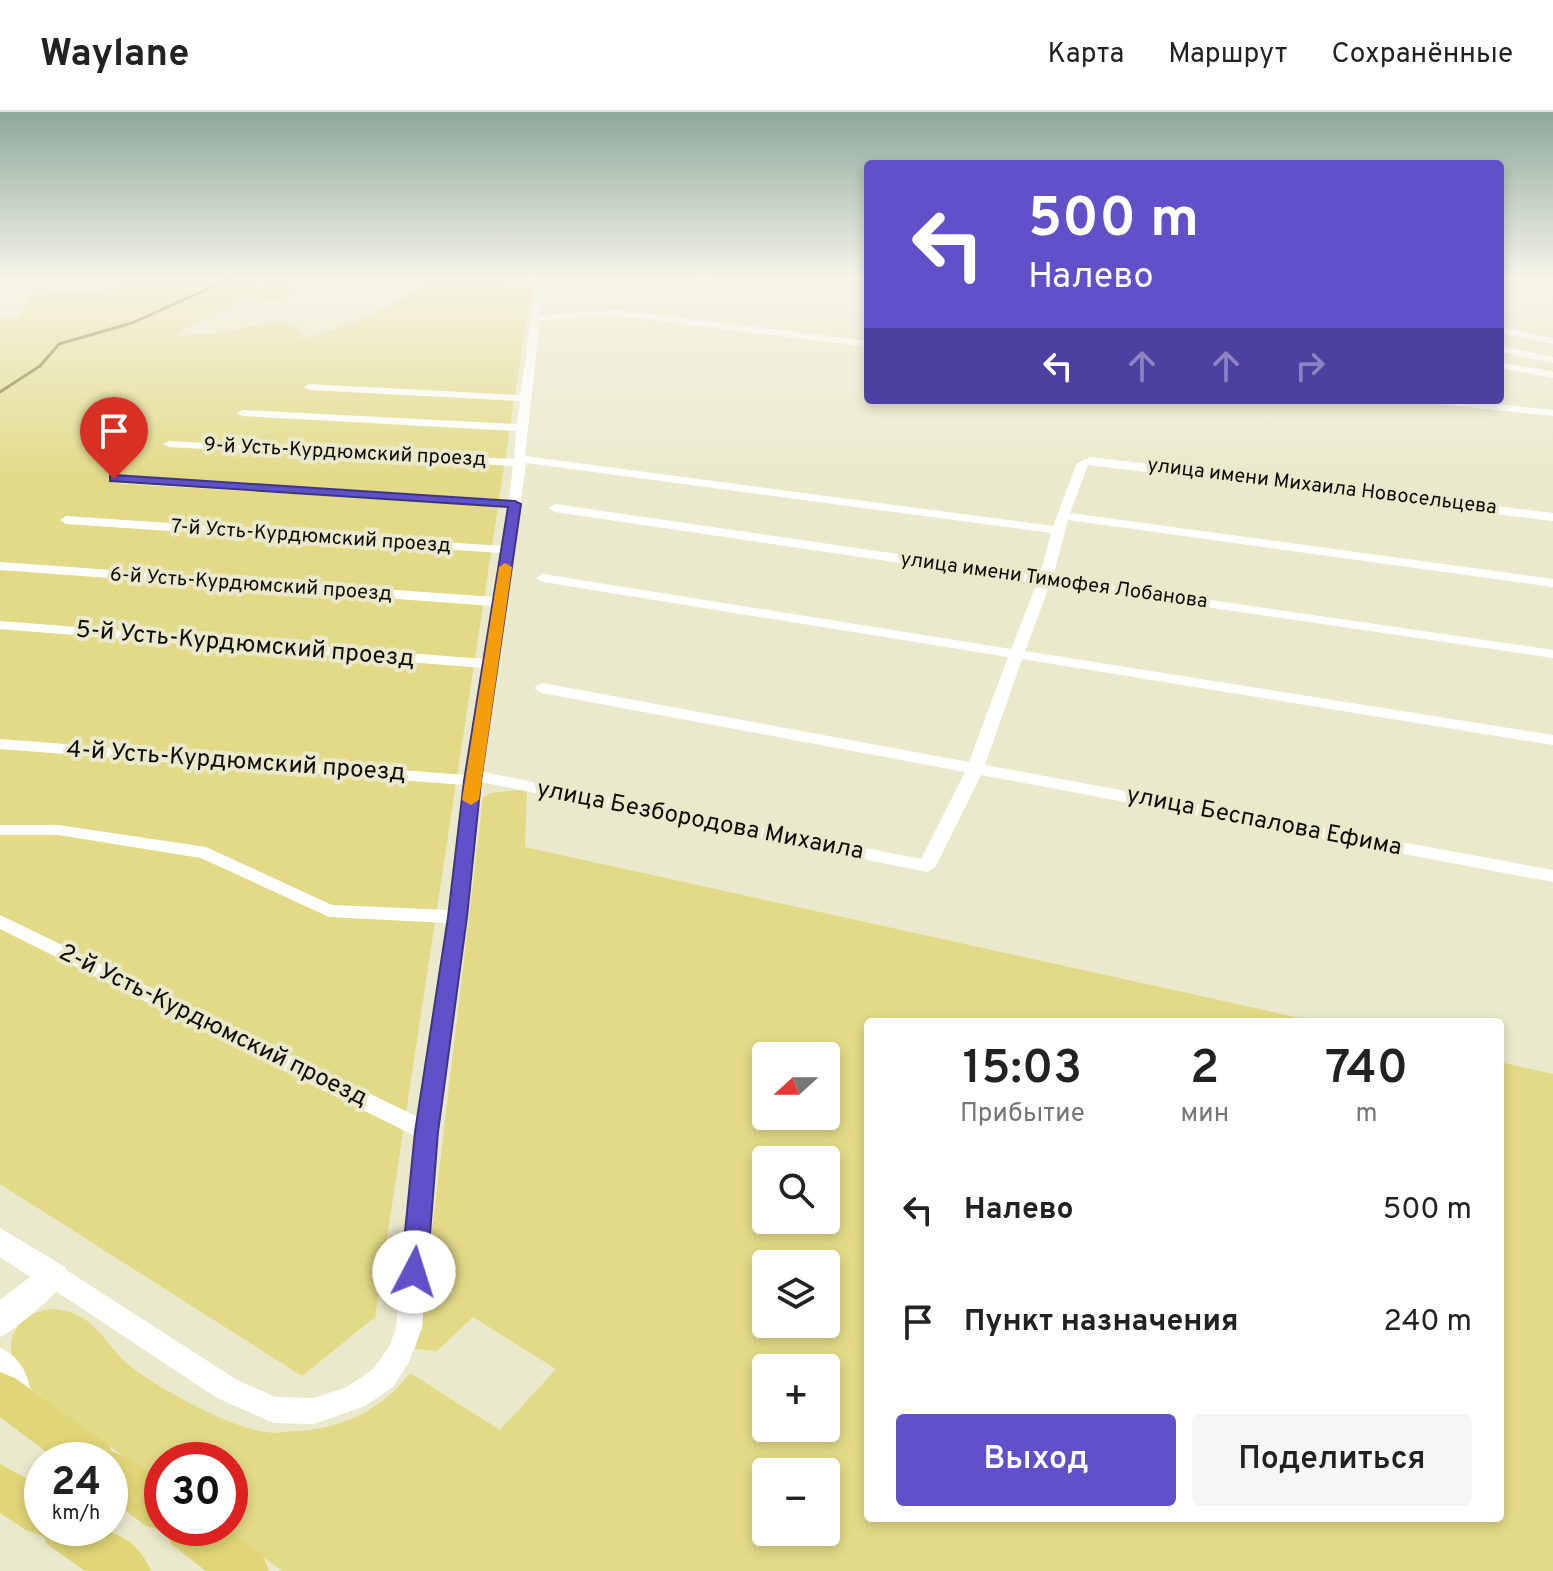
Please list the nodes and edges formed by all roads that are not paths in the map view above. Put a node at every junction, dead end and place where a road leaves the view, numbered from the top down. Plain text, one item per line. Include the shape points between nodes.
1 (532, 345) edge
2 (1504, 350) edge
3 (1549, 359) edge
4 (1504, 366) edge
5 (1553, 375) edge
6 (309, 387) dead end
7 (527, 398) junction
8 (1467, 404) edge
9 (242, 413) dead end
10 (1553, 413) edge
11 (524, 428) junction
12 (169, 444) dead end
13 (520, 461) junction
14 (114, 479) dead end
15 (515, 504) junction
16 (555, 508) dead end
17 (1553, 517) edge
18 (66, 520) dead end
19 (1061, 523) junction
20 (507, 550) junction
21 (0, 566) edge
22 (543, 578) dead end
23 (1045, 580) junction
24 (1553, 583) edge
25 (501, 602) junction
26 (0, 625) edge
27 (1016, 654) junction
28 (1553, 654) edge
29 (490, 664) junction
30 (542, 688) dead end
31 (1553, 740) edge
32 (0, 744) edge
33 (976, 767) junction
34 (473, 778) junction
35 (0, 830) edge
36 (1553, 876) edge
37 (457, 917) junction
38 (0, 921) edge
39 (427, 1132) junction
40 (0, 1241) edge
41 (54, 1276) junction
42 (3, 1316) edge
43 (5, 1386) edge
44 (72, 1442) edge
45 (0, 1486) edge
46 (24, 1502) edge
47 (90, 1546) edge
48 (211, 1546) edge
49 (127, 1571) edge
50 (245, 1571) edge

1 - 7 street
2 - 3 street
4 - 5 street
6 - 7 street
7 - 11 street
8 - 10 street
9 - 11 street
11 - 13 street
12 - 13 street, 9-й Усть-Курдюмский проезд
13 - 15 street
13 - 19 street, 9-й Усть-Курдюмский проезд
14 - 15 street
15 - 20 street
16 - 23 street, улица имени Тимофея Лобанова
17 - 19 street, улица имени Михаила Новосельцева via 1091,460 1083,463
18 - 20 street, 7-й Усть-Курдюмский проезд
19 - 23 street
19 - 24 street, 9-й Усть-Курдюмский проезд
20 - 25 street
21 - 25 street, 6-й Усть-Курдюмский проезд
22 - 27 street
23 - 27 street
23 - 28 street, улица имени Тимофея Лобанова
25 - 29 street
26 - 29 street, 5-й Усть-Курдюмский проезд
27 - 31 street
27 - 33 street
29 - 34 street
30 - 33 street, улица Беспалова Ефима
32 - 34 street, 4-й Усть-Курдюмский проезд
33 - 34 street, улица Безбородова Михаила via 927,866
33 - 36 street, улица Беспалова Ефима
34 - 37 street
35 - 37 street via 58,830 206,853 329,911
37 - 39 street
38 - 39 street, 2-й Усть-Курдюмский проезд
39 - 41 street via 409,1328 383,1378 355,1397 314,1411 274,1410 227,1389
40 - 41 street
41 - 42 street
43 - 44 main road
45 - 46 main road
47 - 49 main road
48 - 50 main road

